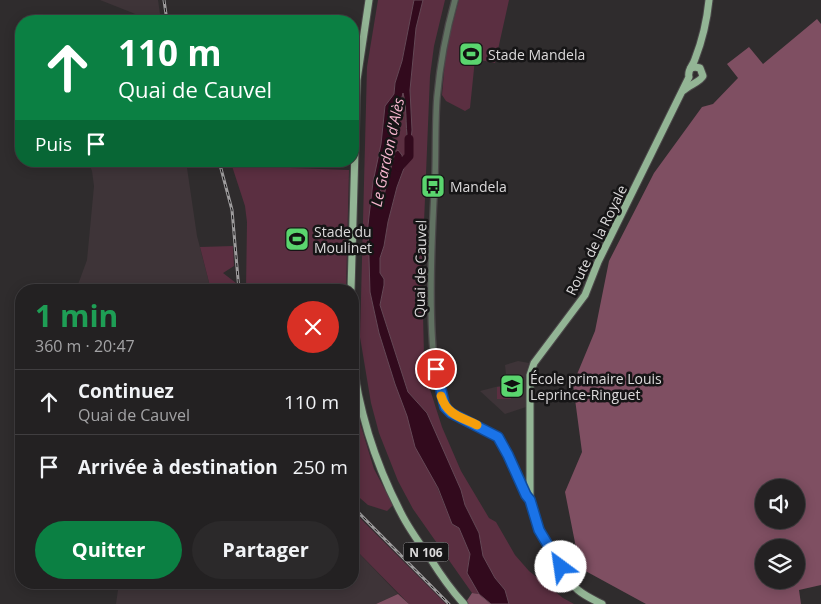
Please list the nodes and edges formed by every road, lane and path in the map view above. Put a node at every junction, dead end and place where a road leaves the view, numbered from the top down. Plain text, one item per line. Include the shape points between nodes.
1 (370, 0) edge
2 (456, 0) edge
3 (709, 0) edge
4 (359, 66) edge
5 (695, 68) junction
6 (692, 80) junction
7 (355, 167) edge
8 (351, 284) edge
9 (359, 397) edge
10 (530, 500) junction
11 (464, 604) edge
12 (602, 604) edge

1 - 4 main road
2 - 10 street, Quai de Cauvel via 444,48 437,98 431,305 433,355 445,407 498,437
3 - 5 main road
5 - 6 main road via 688,73
5 - 6 main road via 703,71 703,76
6 - 10 main road, Route de la Royale via 680,94 598,262 585,296 534,363 530,375
7 - 8 main road
9 - 11 main road, N 106 via 384,479 402,515
10 - 12 main road, Route de la Royale via 539,530 567,577 578,590

